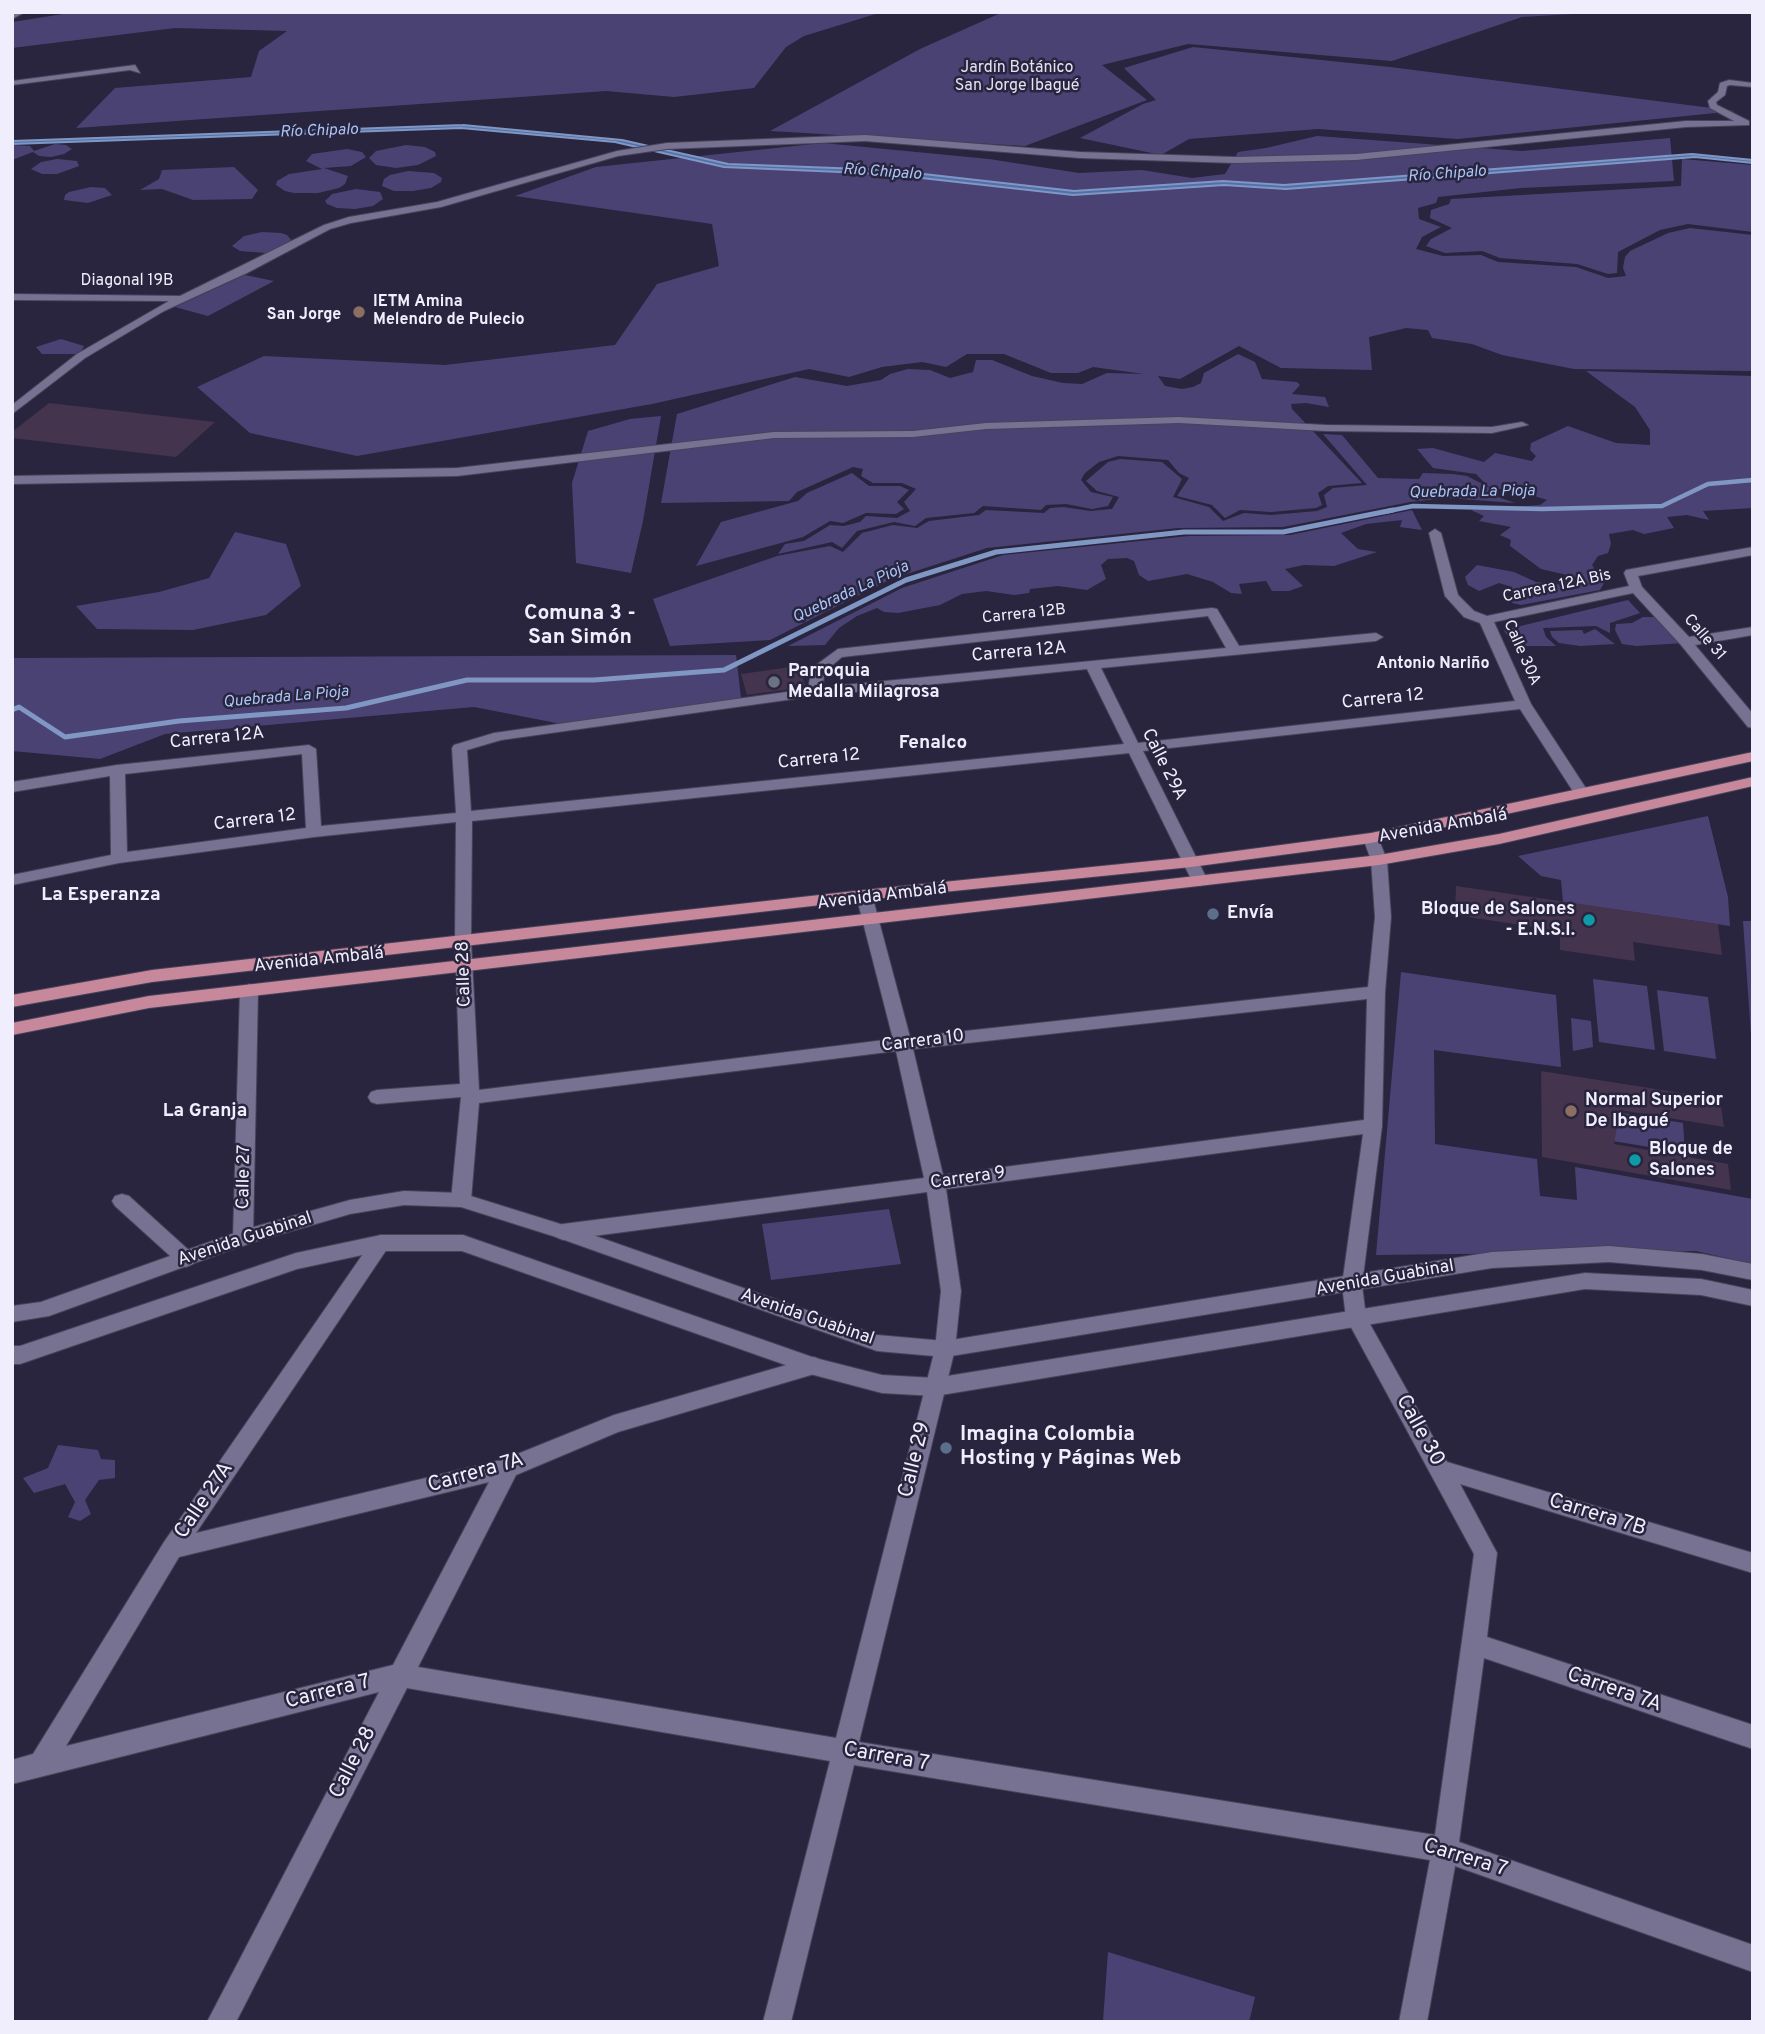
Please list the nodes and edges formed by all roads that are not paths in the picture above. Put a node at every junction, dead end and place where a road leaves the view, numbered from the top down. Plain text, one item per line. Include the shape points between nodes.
1 (21, 12) edge
2 (12, 17) edge
3 (137, 71) dead end
4 (12, 83) edge
5 (1753, 85) edge
6 (12, 297) edge
7 (180, 298) junction
8 (12, 411) edge
9 (1522, 425) dead end
10 (12, 480) edge
11 (1435, 533) dead end
12 (1753, 551) edge
13 (1631, 573) joint
14 (1636, 588) junction
15 (1486, 620) junction
16 (1753, 631) edge
17 (1376, 637) dead end
18 (1686, 642) junction
19 (1235, 652) junction
20 (1092, 665) junction
21 (815, 692) junction
22 (1524, 704) junction
23 (1753, 724) edge
24 (459, 748) joint
25 (1133, 748) junction
26 (1753, 755) edge
27 (117, 770) junction
28 (1753, 781) edge
29 (12, 787) edge
30 (1581, 793) junction
31 (464, 816) junction
32 (314, 832) junction
33 (1371, 838) junction
34 (119, 858) junction
35 (1379, 860) junction
36 (1191, 862) junction
37 (12, 880) edge
38 (1200, 881) junction
39 (864, 895) junction
40 (869, 920) junction
41 (463, 941) junction
42 (464, 967) junction
43 (248, 990) junction
44 (1376, 992) junction
45 (12, 1001) edge
46 (12, 1029) edge
47 (903, 1044) junction
48 (470, 1094) junction
49 (377, 1097) dead end
50 (1373, 1126) junction
51 (935, 1184) junction
52 (122, 1200) dead end
53 (461, 1200) junction
54 (563, 1232) junction
55 (243, 1238) junction
56 (381, 1243) junction
57 (186, 1259) junction
58 (1753, 1272) edge
59 (1352, 1285) junction
60 (1753, 1298) edge
61 (12, 1314) edge
62 (1356, 1318) junction
63 (945, 1349) junction
64 (15, 1356) edge
65 (814, 1366) junction
66 (935, 1387) junction
67 (508, 1468) junction
68 (1440, 1469) junction
69 (172, 1549) junction
70 (1753, 1563) edge
71 (1476, 1644) junction
72 (400, 1675) junction
73 (1753, 1737) edge
74 (844, 1751) junction
75 (41, 1765) junction
76 (12, 1772) edge
77 (1443, 1849) junction
78 (1753, 1959) edge
79 (221, 2022) edge
80 (777, 2022) edge
81 (1413, 2022) edge

1 - 2 street
3 - 4 street via 132,67
5 - 7 street, Diagonal 19B via 1729,82 1712,100 1713,106 1746,123 1686,124 1356,157 1093,156 864,138 667,146 617,154 438,205 349,220
6 - 7 street, Diagonal 19B
7 - 8 street via 81,356
9 - 10 street via 1492,430 1326,428 1179,419 1011,425 913,434 774,435 457,472
11 - 15 street, Calle 30A via 1452,596 1469,614
12 - 13 street, Carrera 12A Bis
13 - 14 street, Calle 31
14 - 15 street, Carrera 12A Bis
14 - 18 street, Calle 31
15 - 22 street, Calle 30A
16 - 18 street
17 - 19 street, Carrera 12A
18 - 23 street, Calle 31
19 - 20 street, Carrera 12A
19 - 21 street, Carrera 12B via 1212,612 838,653 817,671
20 - 21 street, Carrera 12A
20 - 25 street, Calle 29A
21 - 24 street, Carrera 12A via 499,736
22 - 25 street, Carrera 12
22 - 30 street, Calle 30A
24 - 31 street, Calle 28
25 - 31 street, Carrera 12
25 - 36 street, Calle 29A
26 - 30 main road, Avenida Ambalá
27 - 29 street
27 - 32 street, Carrera 12A via 309,749
27 - 34 street
28 - 35 main road, Avenida Ambalá via 1499,839
30 - 33 main road, Avenida Ambalá
31 - 32 street, Carrera 12
31 - 41 street, Calle 28
32 - 34 street, Carrera 12
33 - 35 street, Calle 30
33 - 36 main road, Avenida Ambalá
34 - 37 street, Carrera 12
35 - 38 main road, Avenida Ambalá
35 - 44 street, Calle 30 via 1383,917
36 - 38 street, Calle 29A
36 - 39 main road, Avenida Ambalá
38 - 40 main road, Avenida Ambalá
39 - 40 street, Calle 29
39 - 41 main road, Avenida Ambalá
40 - 42 main road, Avenida Ambalá
40 - 47 street, Calle 29
41 - 42 street, Calle 28
41 - 45 main road, Avenida Ambalá via 152,976
42 - 43 main road, Avenida Ambalá
42 - 48 street, Calle 28
43 - 46 main road, Avenida Ambalá via 149,1002
43 - 55 street, Calle 27
44 - 47 street, Carrera 10
44 - 50 street, Calle 30
47 - 48 street, Carrera 10
47 - 51 street, Calle 29
48 - 49 street, Carrera 10
48 - 53 street, Calle 28
50 - 51 street, Carrera 9
50 - 59 street, Calle 30
51 - 54 street, Carrera 9
51 - 63 street, Calle 29 via 951,1291
52 - 57 street
53 - 54 street, Avenida Guabinal
53 - 55 street, Avenida Guabinal via 404,1198 349,1207
54 - 63 street, Avenida Guabinal via 877,1343
55 - 57 street, Avenida Guabinal
56 - 64 street, Avenida Guabinal via 296,1261
56 - 65 street, Avenida Guabinal via 463,1243
56 - 69 street, Calle 27A
57 - 61 street, Avenida Guabinal via 41,1310
58 - 59 street, Avenida Guabinal via 1702,1262 1609,1254 1492,1260
59 - 62 street, Calle 30
59 - 63 street, Avenida Guabinal
60 - 62 street, Avenida Guabinal via 1701,1287 1585,1281
62 - 66 street, Avenida Guabinal
62 - 68 street, Calle 30
63 - 66 street, Calle 29
65 - 66 street, Avenida Guabinal via 883,1384
65 - 67 street, Carrera 7A via 614,1424
66 - 74 street, Calle 29
67 - 69 street, Carrera 7A
67 - 72 street, Calle 28
68 - 70 street, Carrera 7B
68 - 71 street, Calle 30 via 1486,1553
69 - 75 street, Calle 27A
71 - 73 street, Carrera 7A
71 - 77 street, Calle 30
72 - 74 street, Carrera 7
72 - 75 street, Carrera 7
72 - 79 street, Calle 28
74 - 77 street, Carrera 7
74 - 80 street, Calle 29
75 - 76 street, Carrera 7
77 - 78 street, Carrera 7
77 - 81 street, Calle 30

